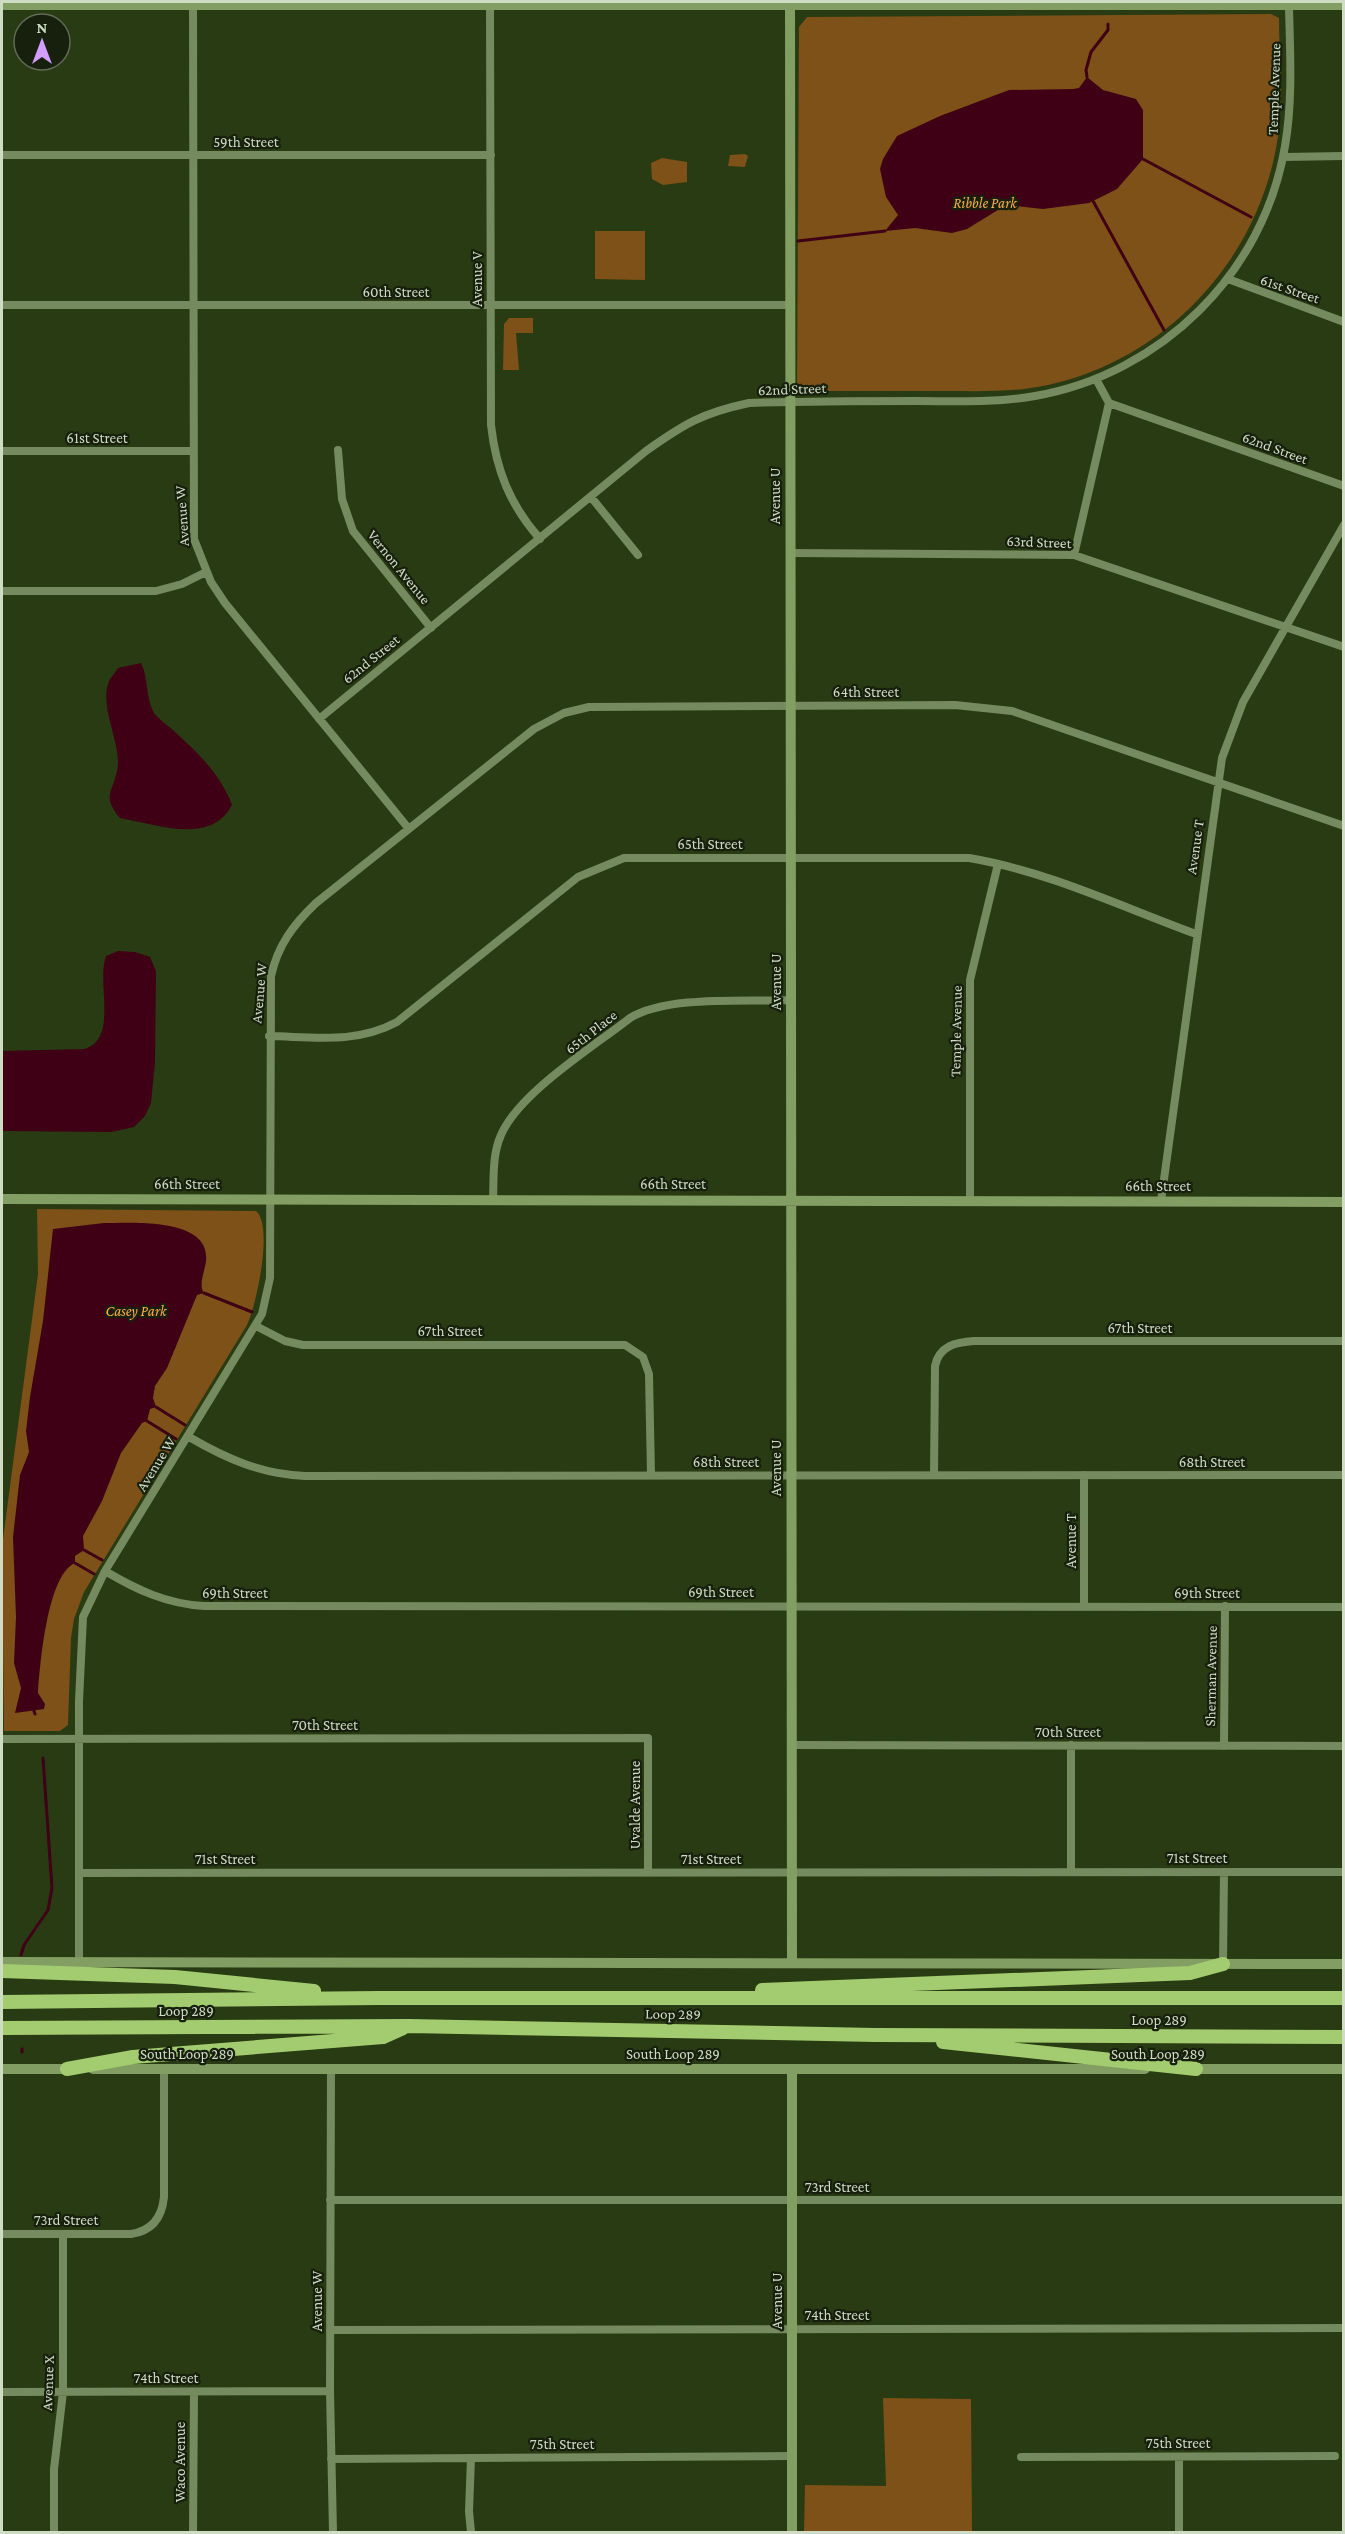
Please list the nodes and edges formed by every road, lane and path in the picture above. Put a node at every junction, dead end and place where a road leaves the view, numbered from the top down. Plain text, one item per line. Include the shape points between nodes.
1 (193, 4) edge
2 (790, 4) edge
3 (1086, 4) edge
4 (2, 5) edge
5 (490, 6) junction
6 (1289, 6) junction
7 (1344, 6) edge
8 (2, 155) edge
9 (193, 155) junction
10 (491, 155) junction
11 (1344, 156) edge
12 (1283, 157) junction
13 (1228, 279) junction
14 (2, 305) edge
15 (790, 305) junction
16 (193, 306) junction
17 (490, 306) junction
18 (1344, 322) edge
19 (1096, 379) junction
20 (790, 401) junction
21 (1109, 403) junction
22 (338, 450) dead end
23 (2, 451) edge
24 (192, 451) junction
25 (1344, 486) edge
26 (591, 497) junction
27 (1344, 525) edge
28 (540, 539) junction
29 (790, 553) junction
30 (638, 555) dead end
31 (1074, 555) junction
32 (206, 572) junction
33 (2, 591) edge
34 (1285, 627) junction
35 (431, 628) junction
36 (1344, 647) edge
37 (790, 705) junction
38 (319, 719) junction
39 (1218, 782) junction
40 (1344, 826) edge
41 (409, 829) junction
42 (791, 857) junction
43 (998, 864) junction
44 (1196, 934) junction
45 (791, 1000) junction
46 (269, 1036) junction
47 (2, 1199) edge
48 (271, 1199) junction
49 (493, 1199) junction
50 (791, 1201) junction
51 (1161, 1201) junction
52 (970, 1202) junction
53 (1344, 1202) edge
54 (256, 1326) junction
55 (1344, 1341) edge
56 (189, 1437) junction
57 (651, 1475) junction
58 (791, 1475) junction
59 (934, 1475) junction
60 (1084, 1475) junction
61 (1344, 1475) edge
62 (105, 1571) junction
63 (791, 1605) junction
64 (1084, 1606) junction
65 (1225, 1606) junction
66 (1344, 1606) edge
67 (648, 1738) joint
68 (2, 1739) edge
69 (78, 1739) junction
70 (792, 1745) junction
71 (1071, 1745) junction
72 (1224, 1746) junction
73 (1344, 1746) edge
74 (648, 1872) junction
75 (792, 1872) junction
76 (1071, 1872) junction
77 (1224, 1872) junction
78 (1344, 1872) edge
79 (79, 1873) junction
80 (2, 1962) edge
81 (79, 1962) junction
82 (792, 1963) junction
83 (1223, 1964) junction
84 (1344, 1964) edge
85 (2, 1971) edge
86 (379, 1998) junction
87 (642, 1998) junction
88 (1344, 1998) edge
89 (2, 2002) edge
90 (409, 2026) junction
91 (2, 2028) edge
92 (875, 2034) junction
93 (1344, 2037) edge
94 (2, 2069) edge
95 (67, 2069) junction
96 (164, 2069) junction
97 (331, 2069) junction
98 (792, 2069) junction
99 (1196, 2069) junction
100 (1344, 2069) edge
101 (330, 2200) junction
102 (792, 2200) junction
103 (1344, 2200) edge
104 (2, 2234) edge
105 (63, 2234) junction
106 (792, 2328) junction
107 (1344, 2328) edge
108 (330, 2330) junction
109 (330, 2391) junction
110 (2, 2392) edge
111 (63, 2392) junction
112 (194, 2392) junction
113 (792, 2456) junction
114 (1335, 2456) dead end
115 (1021, 2457) dead end
116 (1179, 2457) junction
117 (471, 2458) junction
118 (331, 2459) junction
119 (54, 2532) edge
120 (193, 2532) edge
121 (333, 2532) edge
122 (471, 2532) edge
123 (792, 2532) edge
124 (1179, 2532) edge

1 - 4 street
1 - 5 street
1 - 9 street, Avenue W
2 - 3 street
2 - 5 street
2 - 15 street, Avenue U
3 - 6 street
5 - 10 street, Avenue V
6 - 7 street
6 - 12 street, Temple Avenue via 1290,91
8 - 9 street, 59th Street
9 - 10 street, 59th Street
9 - 16 street, Avenue W
10 - 17 street, Avenue V
11 - 12 street
12 - 13 street, Temple Avenue via 1264,218
13 - 18 street, 61st Street
13 - 19 street, Temple Avenue via 1168,339
14 - 16 street, 60th Street
15 - 17 street, 60th Street
15 - 20 street, Avenue U
16 - 17 street, 60th Street
16 - 24 street, Avenue W
17 - 28 street, Avenue V via 495,458 505,488
19 - 20 street, 62nd Street via 1059,391 1010,399
19 - 21 street
20 - 26 street, 62nd Street via 713,410 686,423
20 - 29 street, Avenue U
21 - 25 street, 62nd Street
21 - 31 street
22 - 35 street, Vernon Avenue via 342,499 353,531
23 - 24 street, 61st Street
24 - 32 street, Avenue W via 194,539
26 - 28 street, 62nd Street
26 - 30 street
27 - 34 street, Avenue T
28 - 35 street, 62nd Street
29 - 31 street, 63rd Street
29 - 37 street, Avenue U
31 - 34 street, 63rd Street
32 - 33 street via 156,591
32 - 38 street, Avenue W via 225,603
34 - 36 street, 63rd Street
34 - 39 street, Avenue T via 1229,733
35 - 38 street, 62nd Street
37 - 39 street, 64th Street via 955,705 1012,711
37 - 41 street, 64th Street via 589,707 564,713 534,729
37 - 42 street, Avenue U
38 - 41 street, Avenue W
39 - 40 street, 64th Street
39 - 44 street, Avenue T
41 - 46 street, Avenue W via 316,903 289,932 271,976
42 - 43 street, 65th Street via 969,858
42 - 45 street, Avenue U
42 - 46 street, 65th Street via 624,858 603,864 578,877 397,1022 380,1031 341,1038
43 - 44 street, 65th Street
43 - 52 street, Temple Avenue via 970,980
44 - 51 street, Avenue T
45 - 49 street, 65th Place via 681,1004 630,1018 530,1097 512,1117 494,1158
45 - 50 street, Avenue U
46 - 48 street, Avenue W
47 - 48 street, 66th Street
48 - 49 street, 66th Street
48 - 54 street, Avenue W via 270,1278
49 - 50 street, 66th Street
50 - 52 street, 66th Street
50 - 58 street, Avenue U
51 - 52 street, 66th Street
51 - 53 street, 66th Street
54 - 56 street, Avenue W
54 - 57 street, 67th Street via 285,1341 303,1345 615,1344 633,1349 643,1357 650,1382
55 - 59 street, 67th Street via 951,1344 940,1353 934,1375
56 - 57 street, 68th Street via 235,1462 287,1475
56 - 62 street, Avenue W
57 - 58 street, 68th Street
58 - 59 street, 68th Street
58 - 63 street, Avenue U
59 - 60 street, 68th Street
60 - 61 street, 68th Street
60 - 64 street, Avenue T
62 - 63 street, 69th Street via 145,1593 178,1604 204,1606
62 - 69 street, Avenue W via 82,1627
63 - 64 street, 69th Street
63 - 70 street, Avenue U
64 - 65 street, 69th Street
65 - 66 street, 69th Street
65 - 72 street, Sherman Avenue
67 - 69 street, 70th Street
67 - 74 street, Uvalde Avenue
68 - 69 street, 70th Street
69 - 79 street, Avenue W
70 - 71 street, 70th Street
70 - 75 street, Avenue U
71 - 72 street, 70th Street
71 - 76 street
72 - 73 street, 70th Street
74 - 75 street, 71st Street
74 - 79 street, 71st Street
75 - 76 street, 71st Street
75 - 82 street, Avenue U
76 - 77 street, 71st Street
77 - 78 street, 71st Street
77 - 83 street
79 - 81 street, Avenue W
80 - 81 street
81 - 82 street
82 - 83 street
83 - 84 street
83 - 87 highway via 1190,1973
85 - 86 highway via 175,1977
86 - 87 highway, Loop 289
86 - 89 highway, Loop 289
87 - 88 highway, Loop 289
90 - 91 highway, Loop 289
90 - 92 highway, Loop 289
90 - 95 highway via 383,2037 133,2057
92 - 93 highway, Loop 289
92 - 99 highway
94 - 95 street, South Loop 289
95 - 96 street, South Loop 289
96 - 97 street, South Loop 289
96 - 105 street, 73rd Street via 164,2203 153,2224 131,2234
97 - 98 street, South Loop 289
97 - 101 street, Avenue W
98 - 99 street, South Loop 289
98 - 102 street, Avenue U
99 - 100 street, South Loop 289
101 - 102 street, 73rd Street
101 - 108 street, Avenue W
102 - 103 street, 73rd Street
102 - 106 street, Avenue U
104 - 105 street, 73rd Street
105 - 111 street, Avenue X
106 - 107 street, 74th Street
106 - 108 street, 74th Street
106 - 113 street, Avenue U
108 - 109 street, Avenue W
109 - 112 street, 74th Street
109 - 118 street, Avenue W
110 - 111 street, 74th Street
111 - 112 street, 74th Street
111 - 119 street, Avenue X via 54,2469
112 - 120 street, Waco Avenue
113 - 117 street, 75th Street
113 - 123 street, Avenue U
114 - 116 street, 75th Street
115 - 116 street, 75th Street
116 - 124 street
117 - 118 street, 75th Street
117 - 122 street
118 - 121 street, Avenue W

